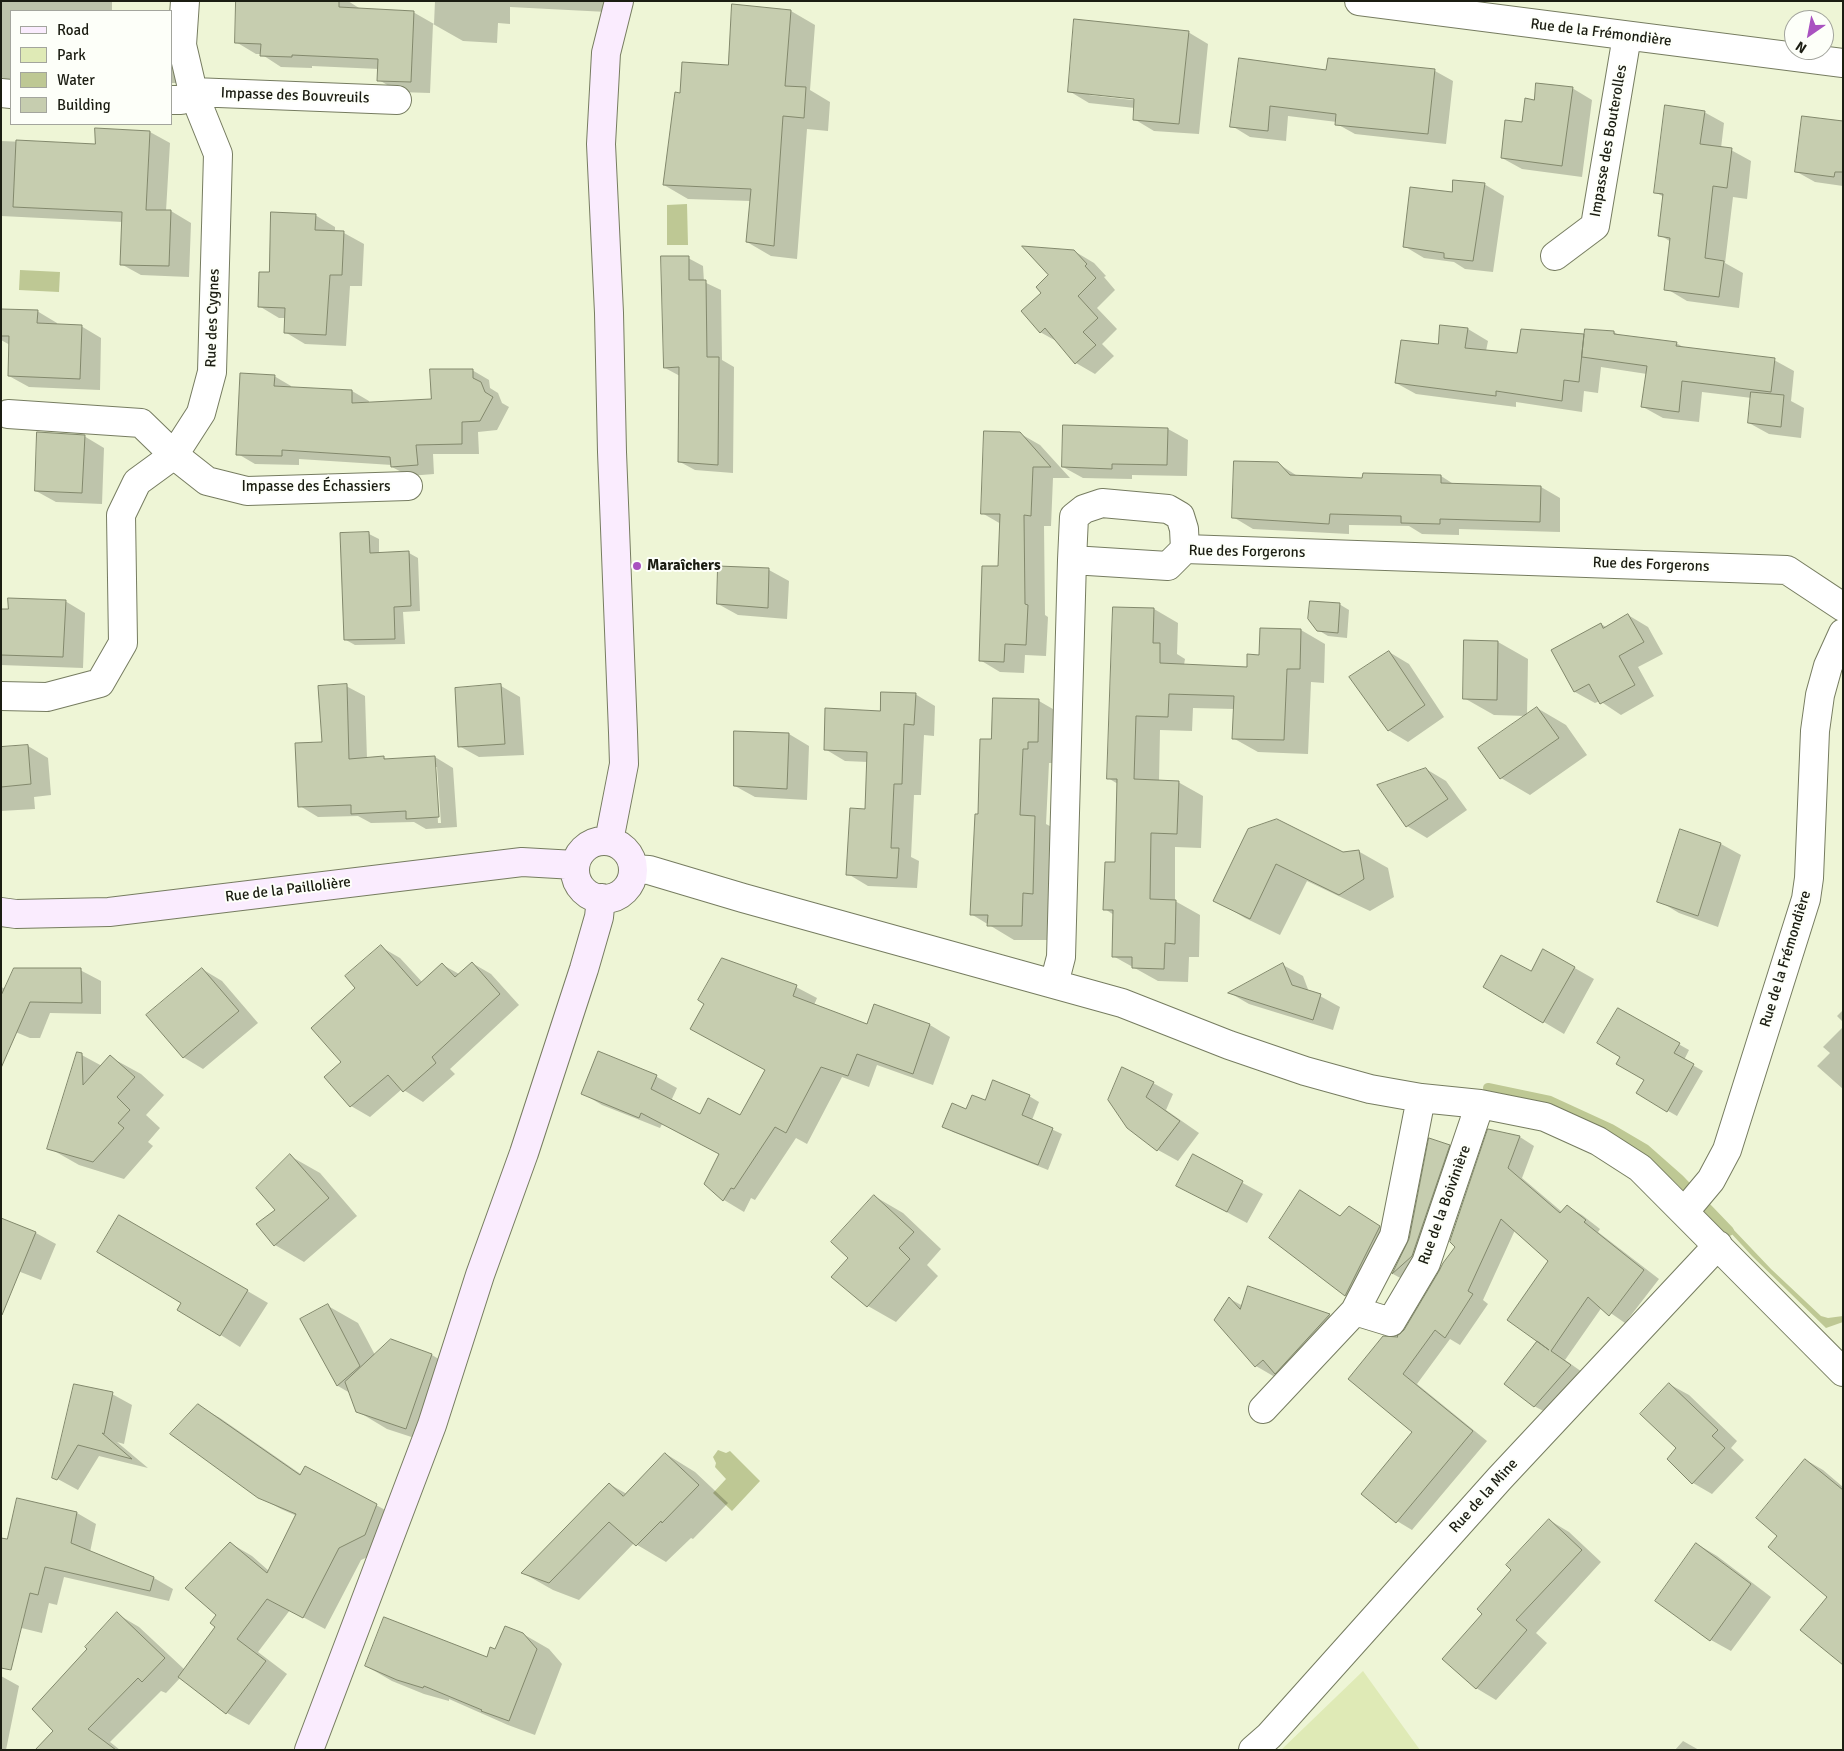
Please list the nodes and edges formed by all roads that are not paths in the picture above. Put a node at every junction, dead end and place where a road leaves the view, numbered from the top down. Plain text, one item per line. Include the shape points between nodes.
1 (185, 1) edge
2 (619, 1) edge
3 (1359, 1) edge
4 (1627, 36) junction
5 (1843, 64) edge
6 (182, 96) edge
7 (397, 100) dead end
8 (1555, 256) dead end
9 (8, 414) dead end
10 (174, 455) junction
11 (408, 486) dead end
12 (1185, 549) junction
13 (1072, 560) junction
14 (1843, 607) edge
15 (1843, 633) edge
16 (1, 696) edge
17 (610, 841) junction
18 (575, 865) junction
19 (633, 869) junction
20 (601, 898) junction
21 (1, 912) edge
22 (1054, 984) junction
23 (1421, 1098) junction
24 (1480, 1104) junction
25 (1696, 1199) junction
26 (1718, 1245) junction
27 (1355, 1311) junction
28 (1843, 1372) edge
29 (1262, 1409) dead end
30 (309, 1750) edge
31 (1253, 1750) edge

1 - 6 street, Rue des Cygnes
2 - 17 main road via 606,53 601,144 624,732 624,764
3 - 4 street, Rue de la Frémondière
4 - 5 street, Rue de la Frémondière
4 - 8 street, Impasse des Bouterolles via 1595,226
6 - 7 street, Impasse des Bouvreuils
6 - 10 street, Rue des Cygnes via 218,154 212,372 201,412
9 - 10 street, Impasse des Échassiers via 142,423
10 - 11 street, Impasse des Échassiers via 207,481 247,491
10 - 16 street, Rue des Cygnes via 137,482 121,515 123,643 100,682 47,697
12 - 13 street, Rue des Forgerons via 1168,566
12 - 13 street via 1180,516 1168,509 1102,503 1074,517
12 - 14 street, Rue des Forgerons via 1787,570
13 - 22 street via 1061,957
15 - 25 street, Rue de la Frémondière via 1828,666 1820,695 1815,731 1806,899 1727,1150
17 - 18 main road via 600,841 583,849
17 - 19 main road via 626,851
18 - 20 main road via 575,875 584,891
18 - 21 main road, Rue de la Paillolière via 522,862 109,912
19 - 20 main road via 627,888 610,898
19 - 22 street via 649,870
20 - 30 main road via 584,969 432,1425
22 - 23 street via 1122,1003 1305,1071 1370,1089
23 - 24 street
23 - 27 street via 1394,1236
24 - 25 street via 1545,1117 1598,1141
24 - 27 street, Rue de la Boivinière via 1426,1263 1391,1322
25 - 26 street
26 - 28 street
26 - 31 street, Rue de la Mine via 1500,1478
27 - 29 street

